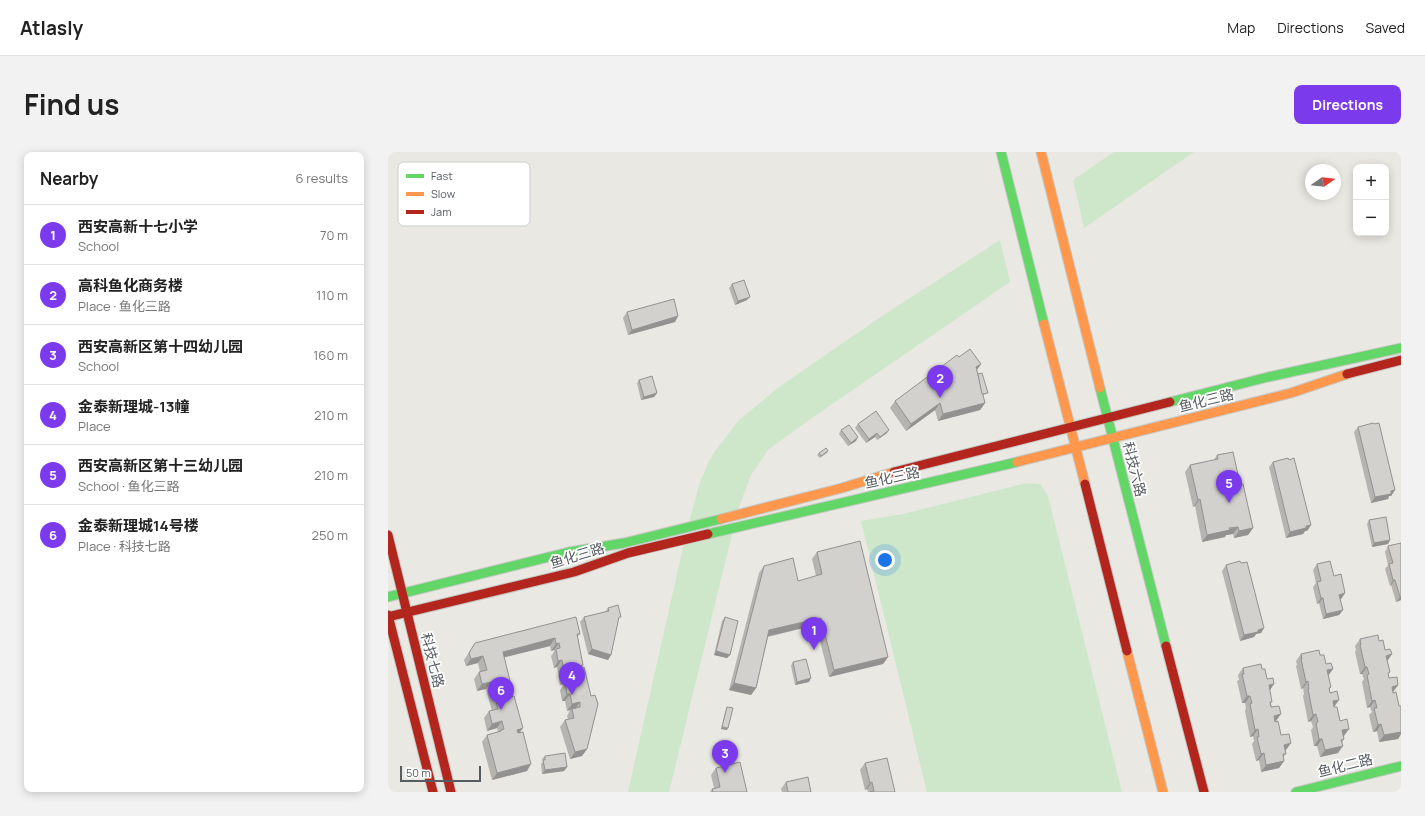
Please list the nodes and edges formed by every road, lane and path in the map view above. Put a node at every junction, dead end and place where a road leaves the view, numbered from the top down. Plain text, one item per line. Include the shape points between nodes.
1 (1001, 152) edge
2 (1041, 152) edge
3 (1401, 348) edge
4 (1401, 360) edge
5 (1108, 418) junction
6 (1071, 428) junction
7 (1113, 438) junction
8 (1076, 448) junction
9 (388, 535) edge
10 (446, 593) junction
11 (403, 594) junction
12 (388, 597) edge
13 (407, 613) junction
14 (388, 616) edge
15 (1401, 766) edge
16 (433, 792) edge
17 (451, 792) edge
18 (1163, 792) edge
19 (1204, 792) edge
20 (1296, 792) edge

1 - 6 street
2 - 5 street, 科技六路
3 - 5 street, 鱼化三路 via 1268,377
4 - 7 street, 鱼化三路 via 1343,375 1291,393
5 - 6 street, 鱼化三路
5 - 7 street, 科技六路
6 - 8 street
6 - 10 street, 鱼化三路 via 624,543 569,552
7 - 8 street, 鱼化三路
7 - 19 street, 科技六路
8 - 10 street, 鱼化三路 via 635,552 574,572
8 - 18 street
9 - 11 street, 科技七路
10 - 11 street, 鱼化三路
10 - 13 street, 鱼化三路
11 - 12 street, 鱼化三路
11 - 13 street, 科技七路
13 - 14 street, 鱼化三路
13 - 17 street, 科技七路
14 - 16 street
15 - 20 street, 鱼化二路

